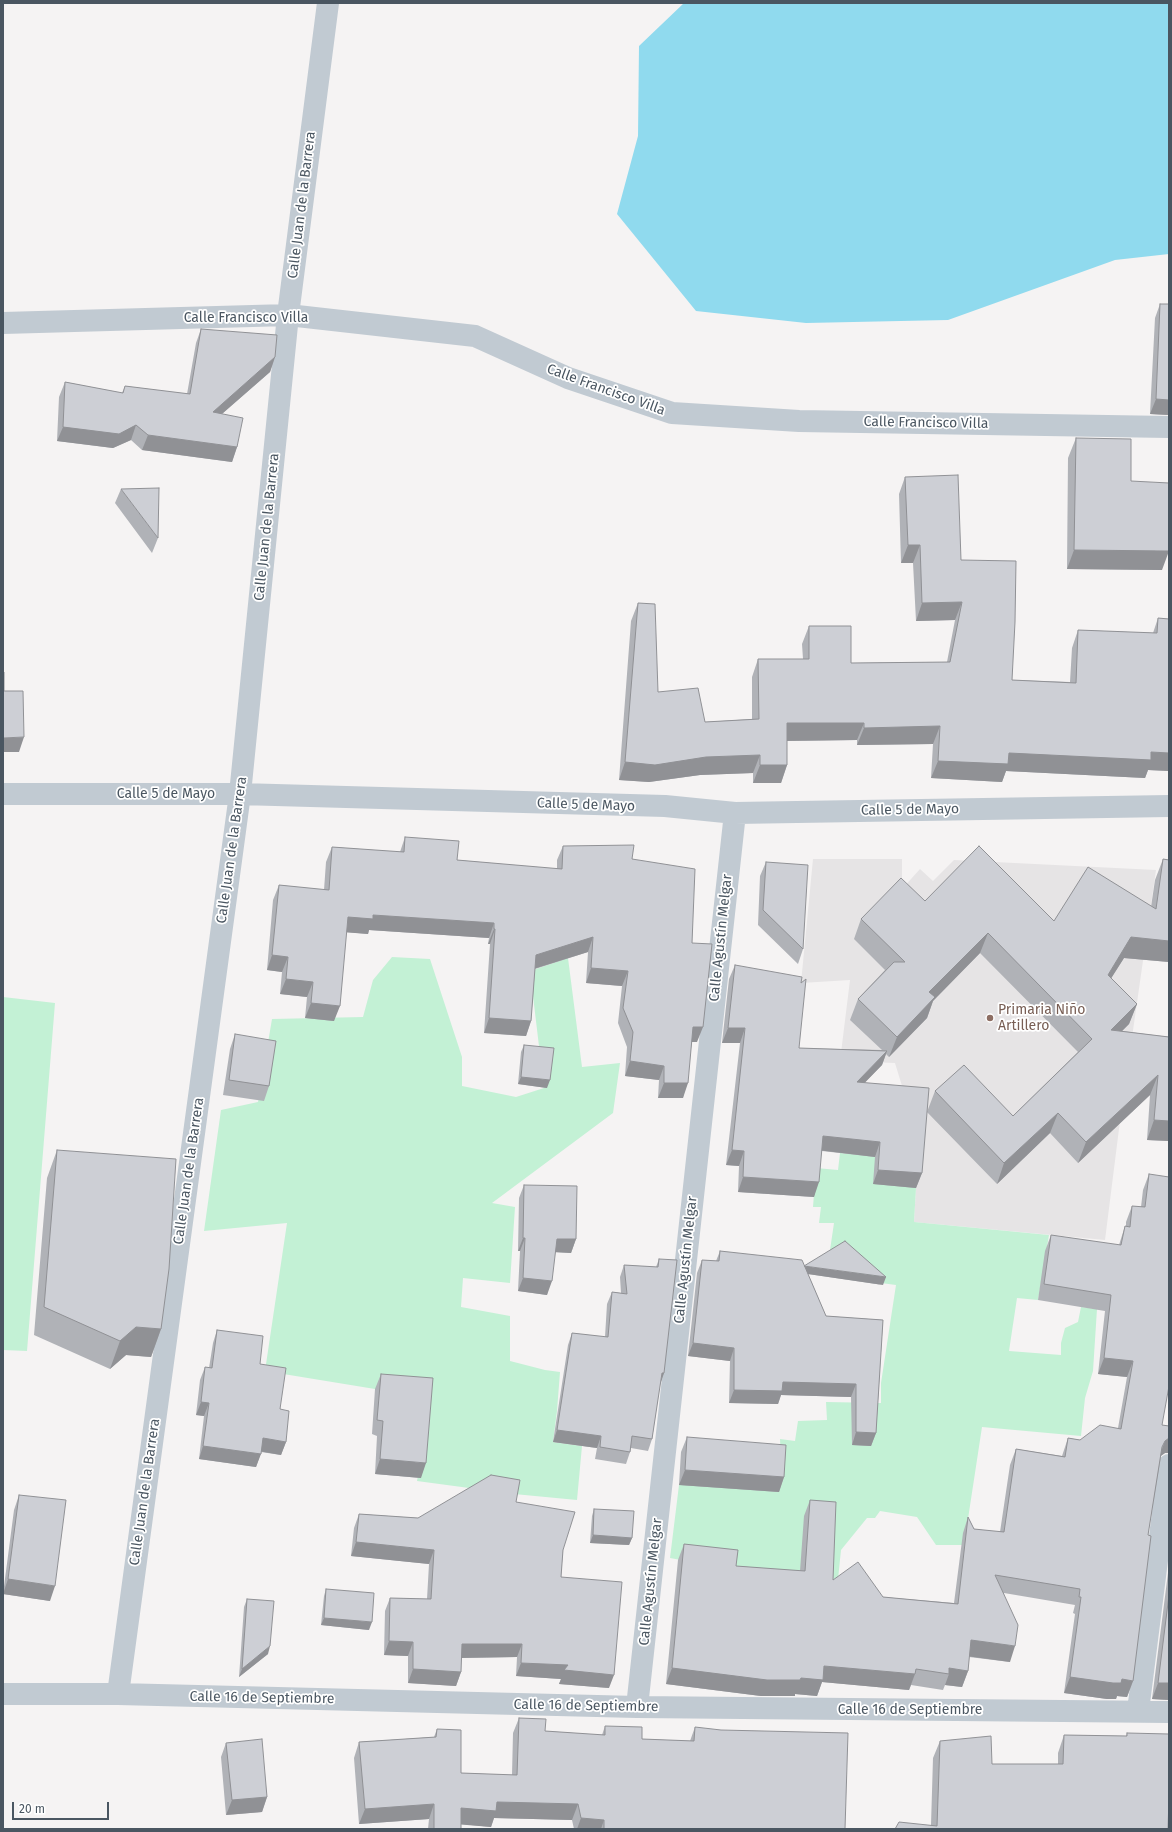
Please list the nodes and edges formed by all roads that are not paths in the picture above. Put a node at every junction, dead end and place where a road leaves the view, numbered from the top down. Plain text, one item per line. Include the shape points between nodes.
1 (328, 3) edge
2 (288, 315) junction
3 (3, 323) edge
4 (1169, 427) edge
5 (3, 794) edge
6 (240, 794) junction
7 (1169, 806) edge
8 (735, 813) junction
9 (1169, 1465) edge
10 (3, 1694) edge
11 (118, 1694) junction
12 (637, 1707) junction
13 (1138, 1711) junction
14 (1169, 1712) edge

1 - 2 street, Calle Juan de la Barrera
2 - 3 street, Calle Francisco Villa
2 - 4 street, Calle Francisco Villa via 475,336 568,378 672,413 799,421
2 - 6 street, Calle Juan de la Barrera
5 - 6 street, Calle 5 de Mayo
6 - 8 street, Calle 5 de Mayo via 665,806
6 - 11 street, Calle Juan de la Barrera
7 - 8 street, Calle 5 de Mayo
8 - 12 street, Calle Agustín Melgar
9 - 13 street
10 - 11 street, Calle 16 de Septiembre
11 - 12 street, Calle 16 de Septiembre
12 - 13 street, Calle 16 de Septiembre
13 - 14 street, Calle 16 de Septiembre

